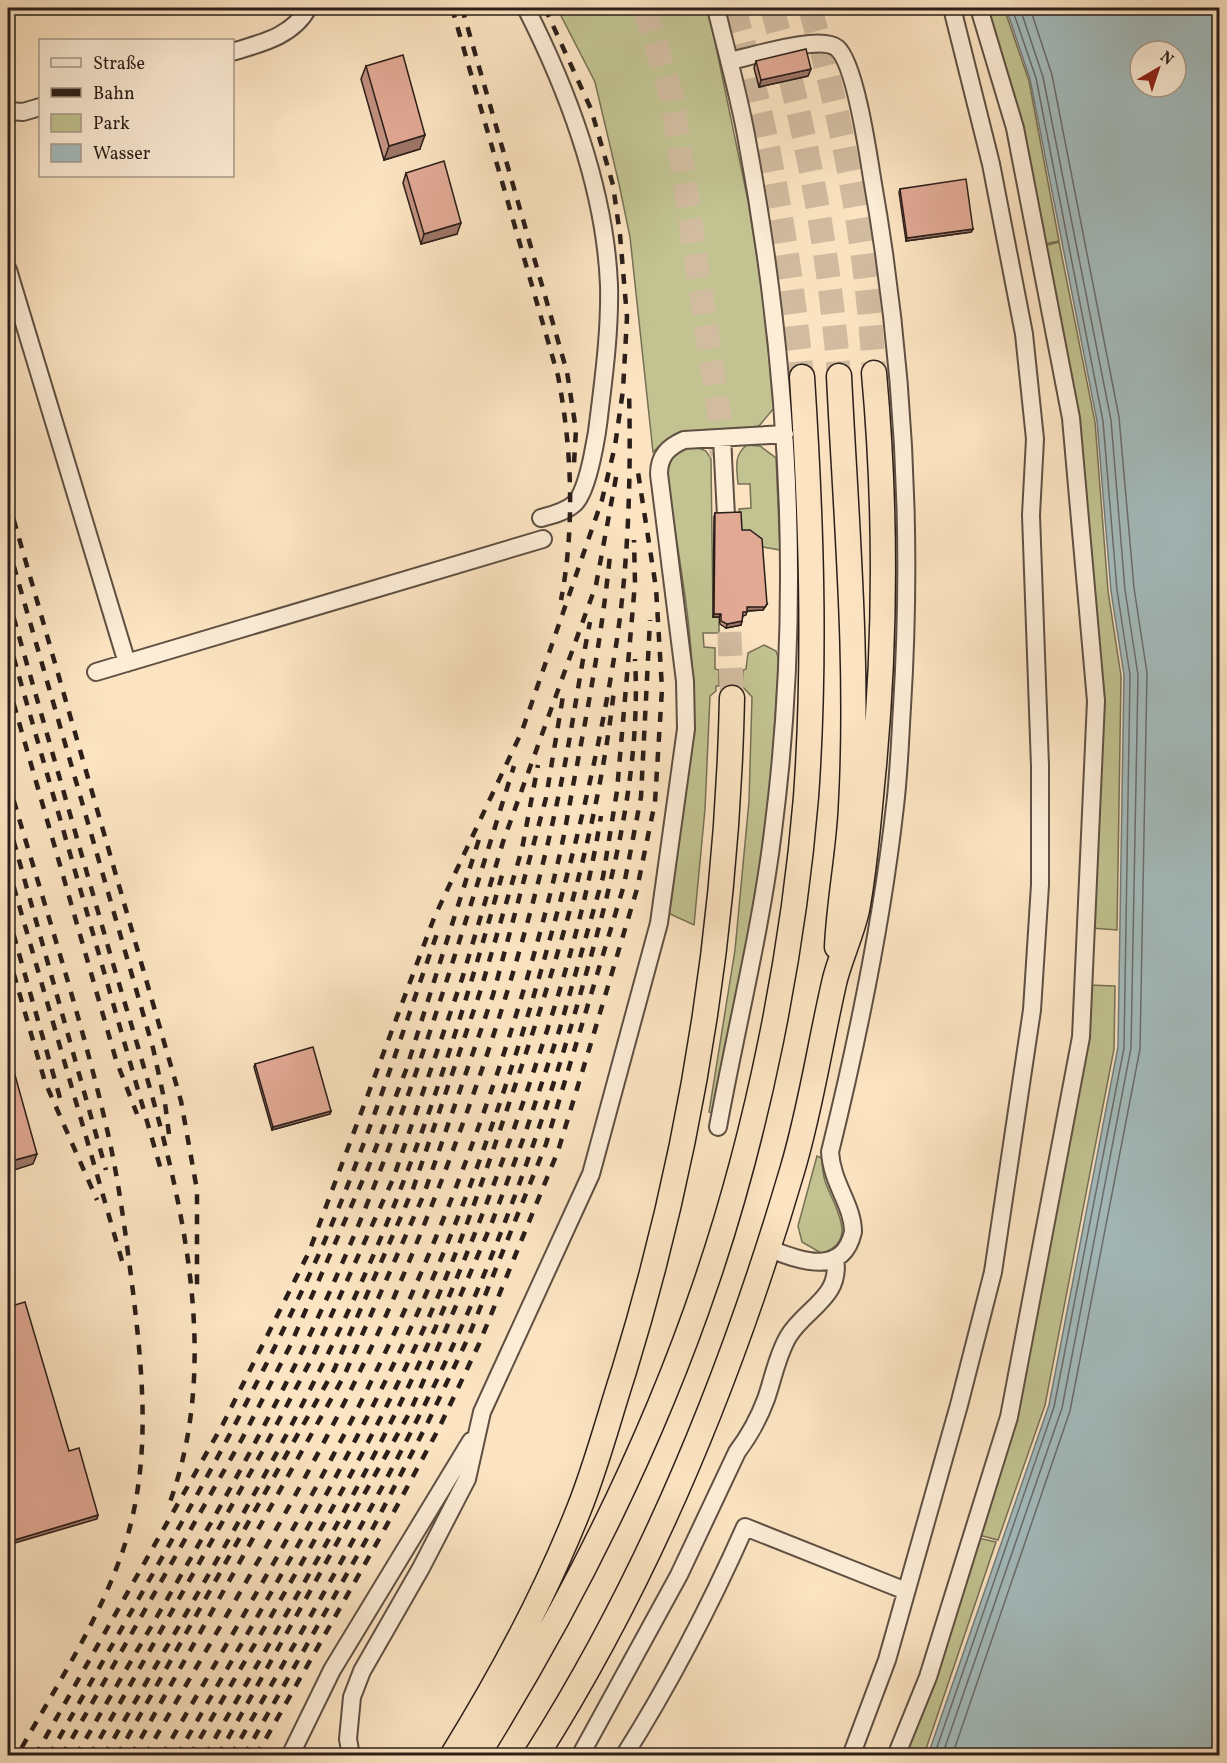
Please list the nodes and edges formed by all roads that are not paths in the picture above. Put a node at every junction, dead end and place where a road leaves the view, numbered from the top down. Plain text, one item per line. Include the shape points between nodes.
1 (308, 8) edge
2 (526, 8) edge
3 (716, 8) edge
4 (952, 8) edge
5 (979, 8) edge
6 (234, 51) edge
7 (729, 61) junction
8 (39, 107) edge
9 (8, 111) edge
10 (8, 270) edge
11 (874, 373) tunnel mouth
12 (838, 376) tunnel mouth
13 (802, 377) tunnel mouth
14 (785, 434) junction
15 (722, 438) junction
16 (726, 516) edge
17 (541, 518) dead end
18 (543, 539) dead end
19 (127, 663) junction
20 (96, 672) dead end
21 (732, 698) tunnel mouth
22 (836, 976) junction
23 (718, 1127) dead end
24 (767, 1248) junction
25 (835, 1258) junction
26 (653, 1420) junction
27 (475, 1436) junction
28 (906, 1591) junction
29 (541, 1595) junction
30 (290, 1755) edge
31 (351, 1755) edge
32 (452, 1755) edge
33 (477, 1755) edge
34 (536, 1755) edge
35 (580, 1755) edge
36 (624, 1755) edge
37 (851, 1755) edge
38 (896, 1755) edge

1 - 6 lane via 280,36
2 - 17 lane via 556,67 581,139 604,237 609,286 598,425 583,487 573,505
3 - 7 lane
4 - 28 lane via 991,164 1024,334 1035,439 1031,515 1040,885 1032,1011 993,1272
5 - 38 lane via 1015,128 1071,418 1095,701 1081,1037 1009,1417 928,1677
7 - 14 lane via 746,133 767,258
7 - 25 lane via 815,43 832,45 843,55 864,132 881,229 900,386 907,606 896,804 876,931 831,1152 834,1180 853,1223 852,1240
8 - 9 lane
10 - 19 lane
11 - 22 highway via 884,519 883,651 856,913
12 - 22 highway via 854,715 851,808 838,907
13 - 26 highway via 811,552 811,650 806,788 797,874 781,978 743,1154 707,1280
14 - 15 lane
14 - 23 lane via 790,551 785,695 773,830 747,993
15 - 16 lane
15 - 27 lane via 674,444 659,465 686,681 686,729 659,923 591,1174
18 - 19 lane
19 - 20 lane
21 - 29 highway via 722,887 700,1049 672,1195 610,1415 580,1506
22 - 24 highway via 813,1090
24 - 25 lane via 805,1262
24 - 34 highway via 735,1349 685,1473 591,1662
25 - 35 lane via 831,1289 788,1336 749,1437 737,1452 679,1575
26 - 29 highway
26 - 33 highway via 544,1641
27 - 30 lane via 332,1670
27 - 31 lane via 467,1479 422,1569 362,1671 352,1697 348,1739
28 - 36 lane via 745,1527 721,1580
28 - 37 lane via 887,1660
29 - 32 highway

